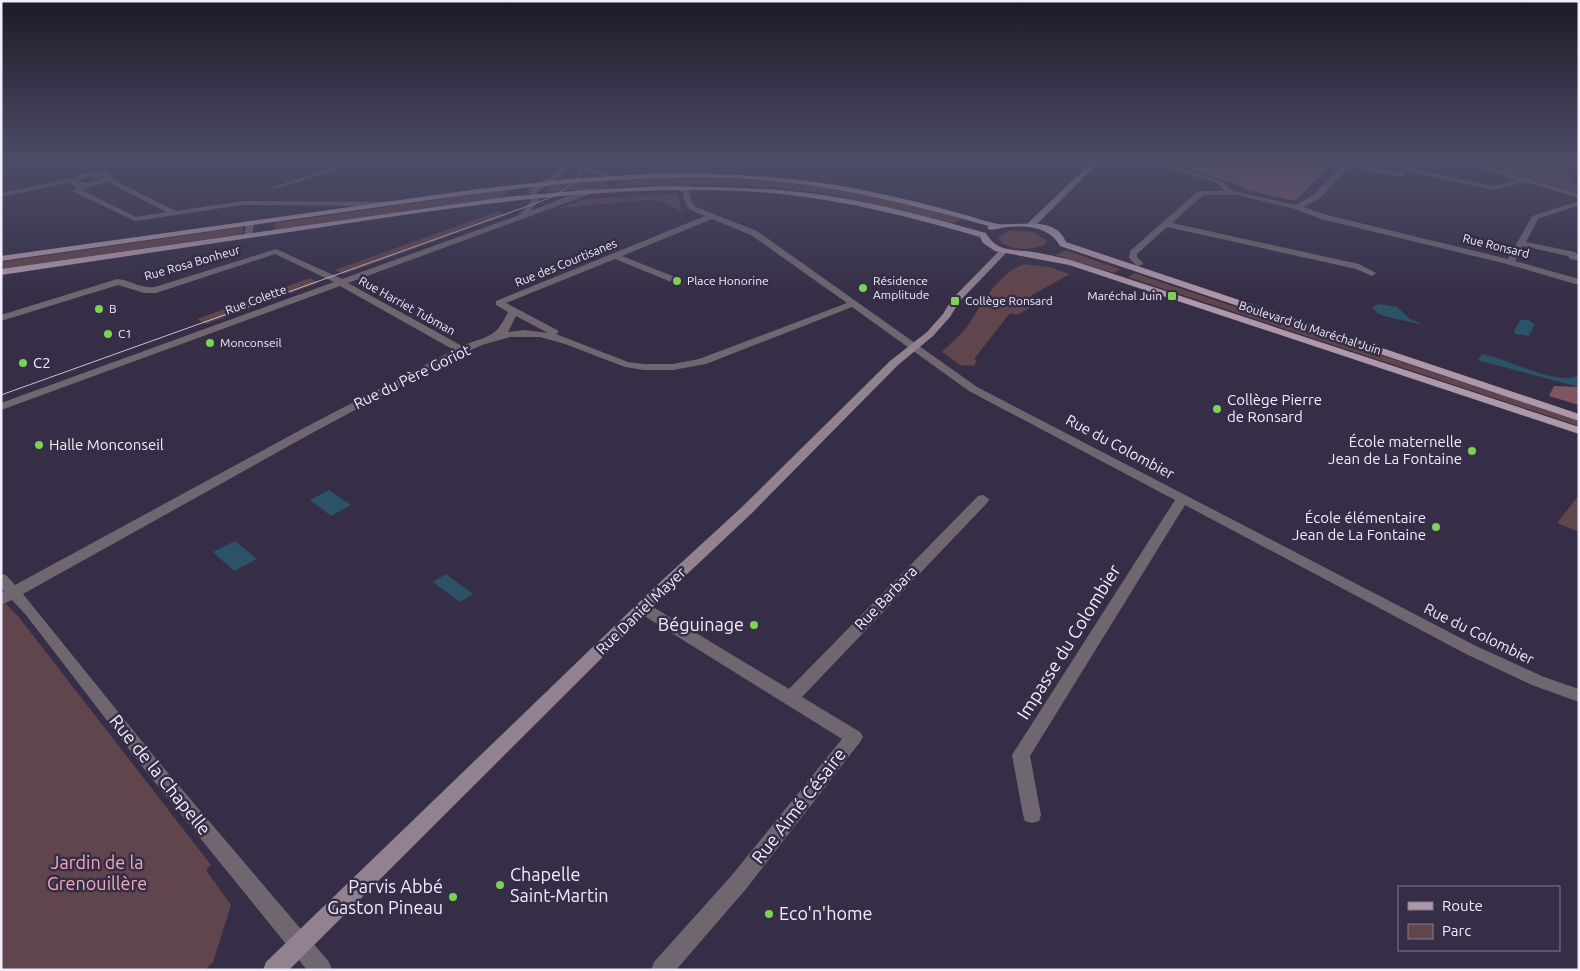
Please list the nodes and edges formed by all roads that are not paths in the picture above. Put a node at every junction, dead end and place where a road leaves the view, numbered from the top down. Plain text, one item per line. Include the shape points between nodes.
1 (107, 206) edge
2 (162, 206) edge
3 (220, 206) edge
4 (368, 206) edge
5 (451, 206) edge
6 (530, 206) edge
7 (547, 206) edge
8 (690, 206) edge
9 (874, 206) edge
10 (928, 206) edge
11 (1051, 206) edge
12 (1186, 206) edge
13 (1294, 206) edge
14 (1571, 206) edge
15 (1297, 207) joint
16 (175, 213) junction
17 (520, 216) junction
18 (713, 216) junction
19 (250, 223) junction
20 (1166, 224) junction
21 (998, 226) junction
22 (1031, 226) junction
23 (983, 235) junction
24 (248, 236) junction
25 (1520, 243) junction
26 (1063, 244) junction
27 (276, 251) joint
28 (1004, 251) junction
29 (1032, 255) junction
30 (615, 256) junction
31 (1, 258) edge
32 (1579, 259) edge
33 (1510, 262) junction
34 (1140, 264) dead end
35 (1, 272) edge
36 (1372, 273) dead end
37 (677, 281) dead end
38 (340, 282) junction
39 (1579, 282) edge
40 (853, 304) junction
41 (514, 310) junction
42 (1, 318) edge
43 (498, 336) junction
44 (565, 340) junction
45 (913, 346) junction
46 (462, 351) junction
47 (1, 407) edge
48 (1579, 418) edge
49 (1579, 432) edge
50 (1182, 498) junction
51 (983, 499) dead end
52 (1, 579) edge
53 (8, 596) edge
54 (643, 608) junction
55 (1579, 696) edge
56 (790, 698) junction
57 (1032, 816) dead end
58 (300, 946) junction
59 (274, 970) edge
60 (321, 970) edge
61 (662, 970) edge

1 - 16 street via 134,219
2 - 16 street
3 - 16 street
4 - 19 main road
5 - 24 main road
6 - 17 street
7 - 17 street, Rue Colette
8 - 18 street, Rue du Colombier
9 - 23 main road
10 - 21 main road
11 - 22 main road
12 - 20 street
13 - 15 street, Rue Ronsard
14 - 25 street via 1538,216
15 - 33 street, Rue Ronsard via 1324,217
17 - 38 street, Rue Colette
18 - 30 street, Rue des Courtisanes
18 - 40 street, Rue du Colombier via 754,233
19 - 24 street
19 - 31 main road
20 - 34 street via 1133,253 1133,258
20 - 36 street via 1359,267
21 - 22 main road, Boulevard du Maréchal Juin
21 - 23 main road
22 - 26 main road, Boulevard du Maréchal Juin via 1058,235
23 - 28 main road via 988,244
24 - 35 main road
25 - 32 street via 1572,254
25 - 33 street
26 - 29 main road via 1053,252
26 - 48 main road, Boulevard du Maréchal Juin
27 - 38 street, Rue Harriet Tubman
27 - 42 street, Rue Rosa Bonheur via 156,290 139,290 126,282 116,282
28 - 29 main road, Boulevard du Maréchal Juin
28 - 45 main road, Rue Daniel Mayer via 955,301 938,325
29 - 49 main road, Boulevard du Maréchal Juin via 1071,263
30 - 37 street
30 - 41 street, Rue des Courtisanes via 499,303
33 - 39 street, Rue Ronsard
38 - 46 street, Rue Harriet Tubman
38 - 47 street, Rue Colette
40 - 44 street, Rue du Père Goriot via 702,362 679,366 652,368 626,364
40 - 45 street, Rue du Colombier
41 - 43 street, Rue des Courtisanes
41 - 44 street, Rue des Courtisanes
43 - 44 street, Rue du Père Goriot via 526,332
43 - 46 street, Rue du Père Goriot
45 - 50 street, Rue du Colombier via 973,389
45 - 54 main road, Rue Daniel Mayer
46 - 53 street, Rue du Père Goriot via 339,413
50 - 55 street, Rue du Colombier via 1471,650
50 - 57 street, Impasse du Colombier via 1021,755
51 - 56 street, Rue Barbara
52 - 53 street, Rue de la Chapelle
53 - 58 street, Rue de la Chapelle
54 - 56 street, Rue Aimé Césaire
54 - 58 main road, Rue Daniel Mayer
56 - 61 street, Rue Aimé Césaire via 854,737 739,882
58 - 59 main road, Rue Daniel Mayer
58 - 60 street, Rue de la Chapelle

